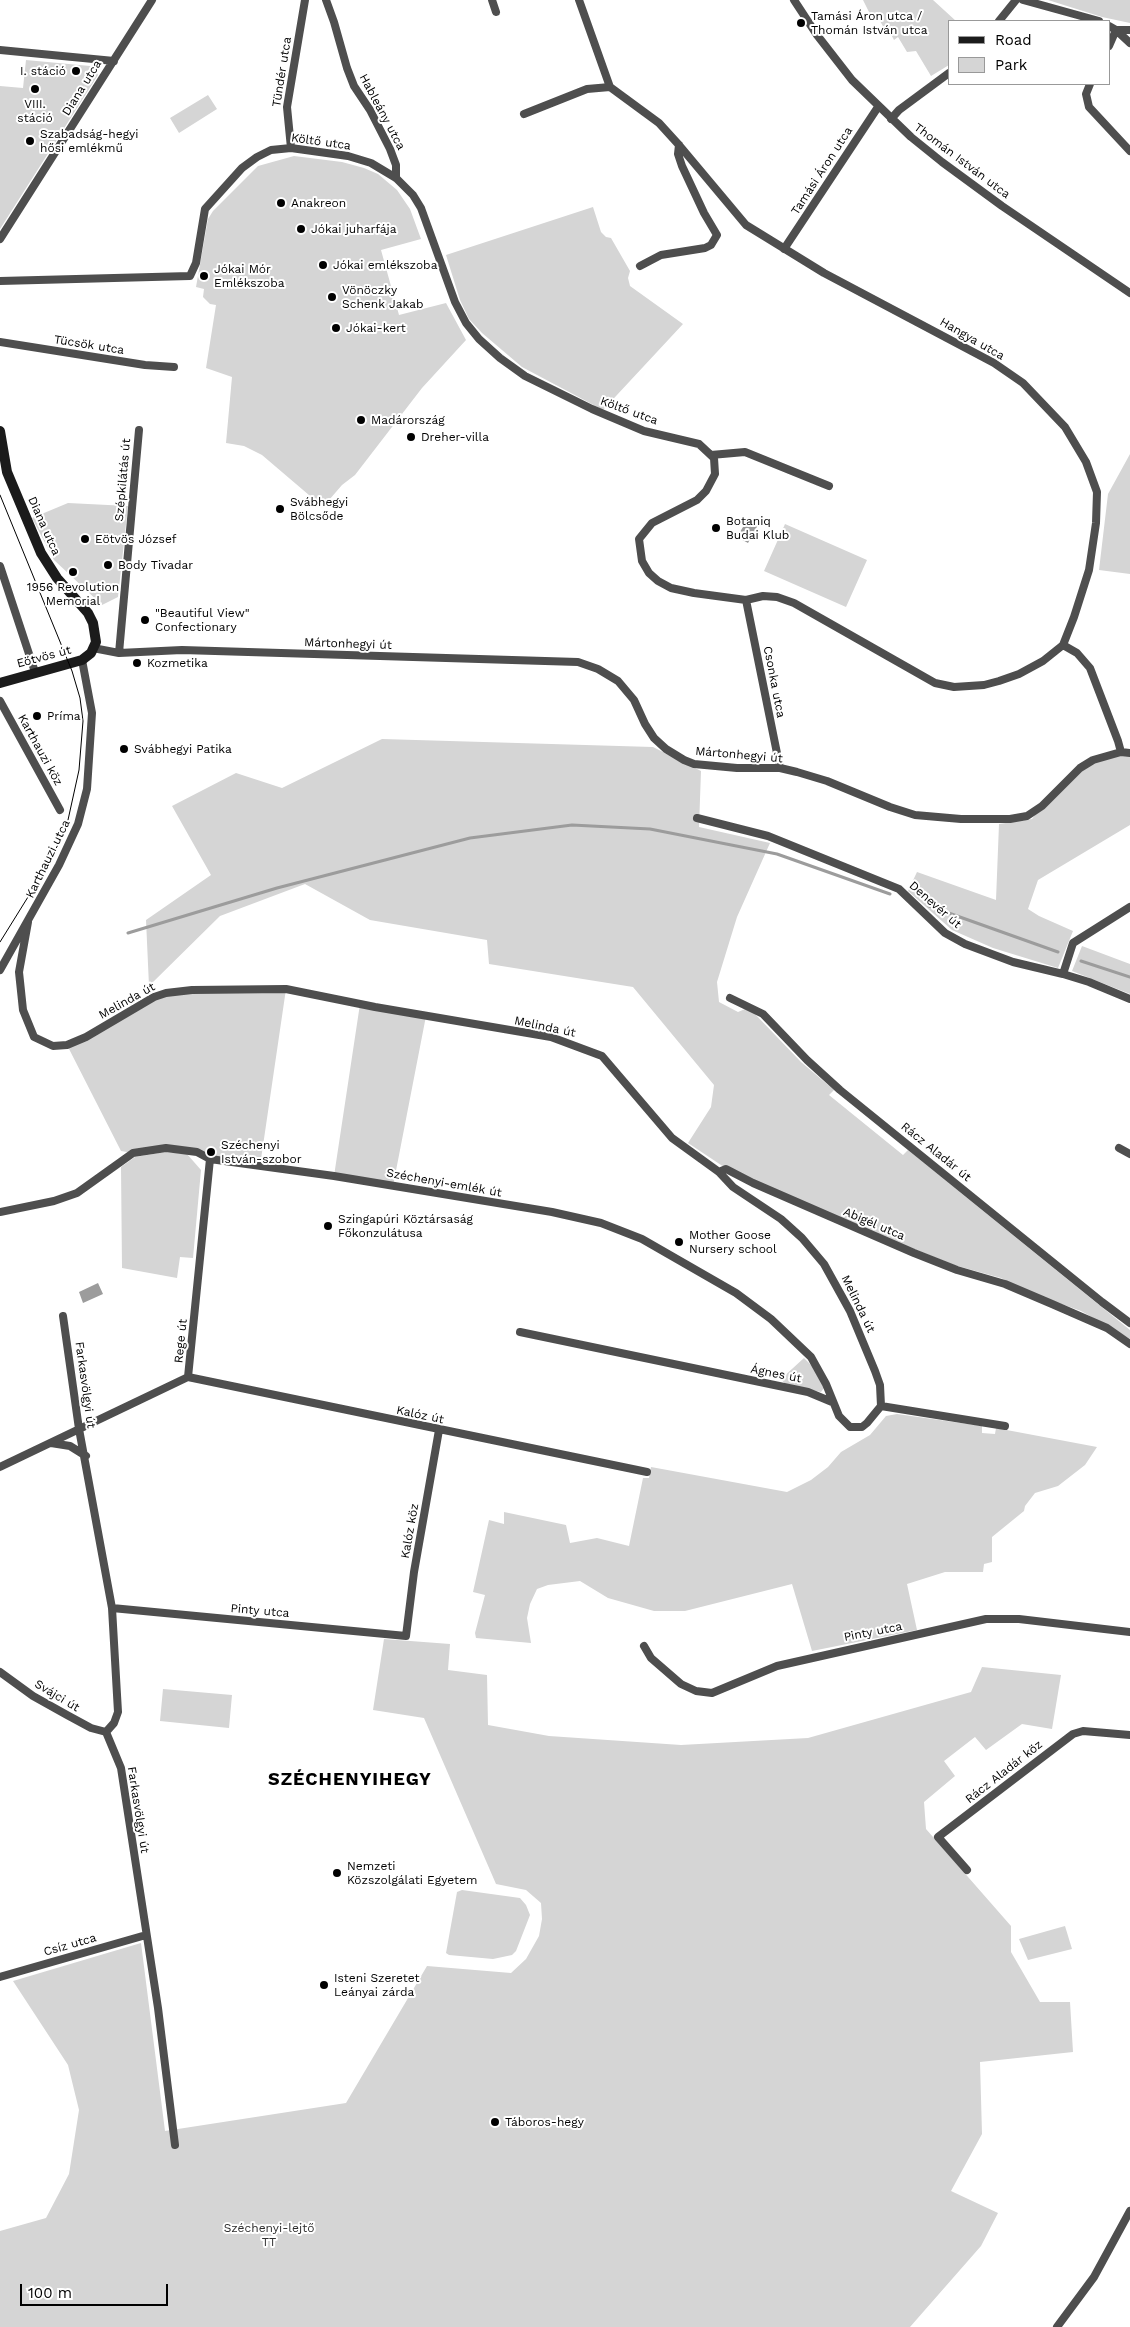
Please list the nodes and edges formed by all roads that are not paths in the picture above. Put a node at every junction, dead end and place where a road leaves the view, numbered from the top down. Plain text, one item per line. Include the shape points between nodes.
1 (152, 0) edge
2 (304, 0) edge
3 (326, 0) edge
4 (492, 0) edge
5 (579, 0) edge
6 (794, 0) edge
7 (1016, 0) edge
8 (1023, 0) edge
9 (496, 12) dead end
10 (1000, 20) edge
11 (1095, 20) edge
12 (1110, 27) edge
13 (1116, 30) junction
14 (1130, 30) edge
15 (1130, 43) edge
16 (1110, 44) edge
17 (0, 50) edge
18 (114, 61) junction
19 (948, 73) edge
20 (1090, 85) edge
21 (610, 87) junction
22 (878, 107) junction
23 (524, 114) dead end
24 (892, 119) junction
25 (680, 145) junction
26 (291, 148) junction
27 (1130, 152) edge
28 (396, 178) junction
29 (0, 239) edge
30 (784, 248) junction
31 (640, 266) dead end
32 (0, 281) edge
33 (1130, 283) edge
34 (1123, 288) junction
35 (1130, 293) edge
36 (0, 342) edge
37 (174, 367) dead end
38 (139, 430) dead end
39 (0, 431) edge
40 (711, 455) junction
41 (829, 486) dead end
42 (0, 566) edge
43 (746, 600) junction
44 (1063, 645) junction
45 (93, 648) junction
46 (119, 653) junction
47 (82, 660) junction
48 (35, 672) junction
49 (0, 683) edge
50 (0, 701) edge
51 (1121, 752) junction
52 (1130, 753) edge
53 (780, 768) junction
54 (60, 810) dead end
55 (697, 818) dead end
56 (1130, 908) edge
57 (28, 922) junction
58 (0, 970) edge
59 (1063, 974) junction
60 (730, 998) dead end
61 (1130, 999) edge
62 (1120, 1148) dead end
63 (1130, 1154) edge
64 (210, 1159) junction
65 (719, 1172) junction
66 (0, 1212) edge
67 (63, 1316) dead end
68 (1130, 1322) edge
69 (520, 1332) dead end
70 (1130, 1344) edge
71 (188, 1377) junction
72 (832, 1402) junction
73 (881, 1406) junction
74 (1005, 1426) dead end
75 (79, 1429) junction
76 (439, 1430) junction
77 (51, 1442) junction
78 (86, 1456) junction
79 (0, 1467) edge
80 (647, 1472) dead end
81 (112, 1608) junction
82 (1130, 1632) edge
83 (406, 1636) joint
84 (644, 1646) dead end
85 (0, 1672) edge
86 (106, 1732) junction
87 (1130, 1735) edge
88 (967, 1870) dead end
89 (146, 1935) junction
90 (0, 1977) edge
91 (175, 2145) dead end
92 (1130, 2211) edge
93 (1057, 2327) edge

1 - 18 street, Diana utca
2 - 26 street, Tündér utca via 287,107
3 - 28 street, Hableány utca via 354,86 390,149 396,165
4 - 9 street
5 - 21 street
6 - 22 street, Thomán István utca via 839,65
7 - 10 street
8 - 11 street
12 - 13 street
13 - 14 street
13 - 15 street
13 - 16 street
17 - 18 street
18 - 29 street, Diana utca
19 - 24 street
20 - 27 street via 1086,94 1089,107
21 - 23 street via 587,89
21 - 25 street, Hangya utca via 659,123
22 - 24 street, Thomán István utca
22 - 30 street, Tamási Áron utca
24 - 34 street, Thomán István utca via 942,162
25 - 30 street, Hangya utca via 746,225
25 - 31 street via 678,154 682,166 717,236 711,245 704,248 662,255
26 - 28 street, Költő utca via 372,163
26 - 32 street, Költő utca via 271,150 257,157 208,204 196,263 190,276
28 - 40 street, Költő utca via 413,195 420,208 466,323 500,358 526,376 592,409 644,431 699,444
30 - 44 street, Hangya utca via 994,363 1023,383 1065,426 1086,462 1097,492 1097,502 1089,570
33 - 34 street
34 - 35 street, Thomán István utca
36 - 37 street, Tücsök utca
38 - 46 street, Szépkilátás út
39 - 45 street, Diana utca via 7,472 41,553 57,578 88,613 96,634
40 - 41 street via 745,452
40 - 43 street via 715,474 706,491 697,500 652,523 640,539 639,549 649,573 671,588
42 - 48 street
43 - 44 street via 778,597 935,683 954,687 984,685 1019,674
43 - 53 street, Csonka utca
44 - 51 street via 1077,653 1090,668
45 - 46 street
45 - 47 street, Eötvös út
46 - 53 street, Mártonhegyi út via 182,650 578,662 618,680 634,700 654,738 684,760 737,768
47 - 48 street, Eötvös út
47 - 57 street, Karthauzi utca via 92,713 87,790 78,824
48 - 49 street, Eötvös út
50 - 54 street, Karthauzi köz
51 - 52 street, Mártonhegyi út
51 - 53 street, Mártonhegyi út via 1093,760 1080,768 1034,812 1010,819 915,815 827,781
55 - 59 street, Denevér út via 768,836 899,889 945,933 965,944 1013,962
56 - 59 street via 1073,943
57 - 58 street, Karthauzi utca
57 - 65 street, Melinda út via 19,972 26,1021 34,1037 42,1043 67,1045 154,997 192,990 286,989 551,1037 602,1056 672,1138
59 - 61 street, Denevér út
60 - 68 street, Rácz Aladár út via 762,1014 840,1090
62 - 63 street
64 - 66 street, Széchenyi-emlék út via 197,1152 166,1148 133,1153 77,1193
64 - 71 street, Rege út
64 - 72 street, Széchenyi-emlék út via 552,1212 622,1230 736,1293 771,1319 811,1357
65 - 70 street, Abigél utca via 726,1169 753,1184 914,1253 1025,1293 1107,1328
65 - 73 street, Melinda út via 733,1187 792,1229 824,1264 850,1311 875,1371 880,1385
67 - 75 street, Farkasvölgyi út
69 - 72 street, Ágnes út via 808,1392
71 - 75 street, Rege út
71 - 76 street, Kalóz út
72 - 73 street via 850,1428 867,1424
73 - 74 street
75 - 77 street, Rege út
75 - 78 street, Farkasvölgyi út
76 - 80 street, Kalóz út
76 - 83 street, Kalóz köz
77 - 78 street via 70,1446
77 - 79 street, Rege út
78 - 81 street, Farkasvölgyi út
81 - 83 street, Pinty utca
81 - 86 street, Farkasvölgyi út via 118,1712
82 - 84 street, Pinty utca via 1019,1619 986,1619 777,1666 712,1693 696,1691 681,1684 651,1658
85 - 86 street, Svájci út via 33,1696 91,1728
86 - 89 street, Farkasvölgyi út via 121,1768
87 - 88 street, Rácz Aladár köz via 1083,1731 1073,1734 938,1837
89 - 90 street, Csíz utca
89 - 91 street, Farkasvölgyi út
92 - 93 street via 1094,2278

